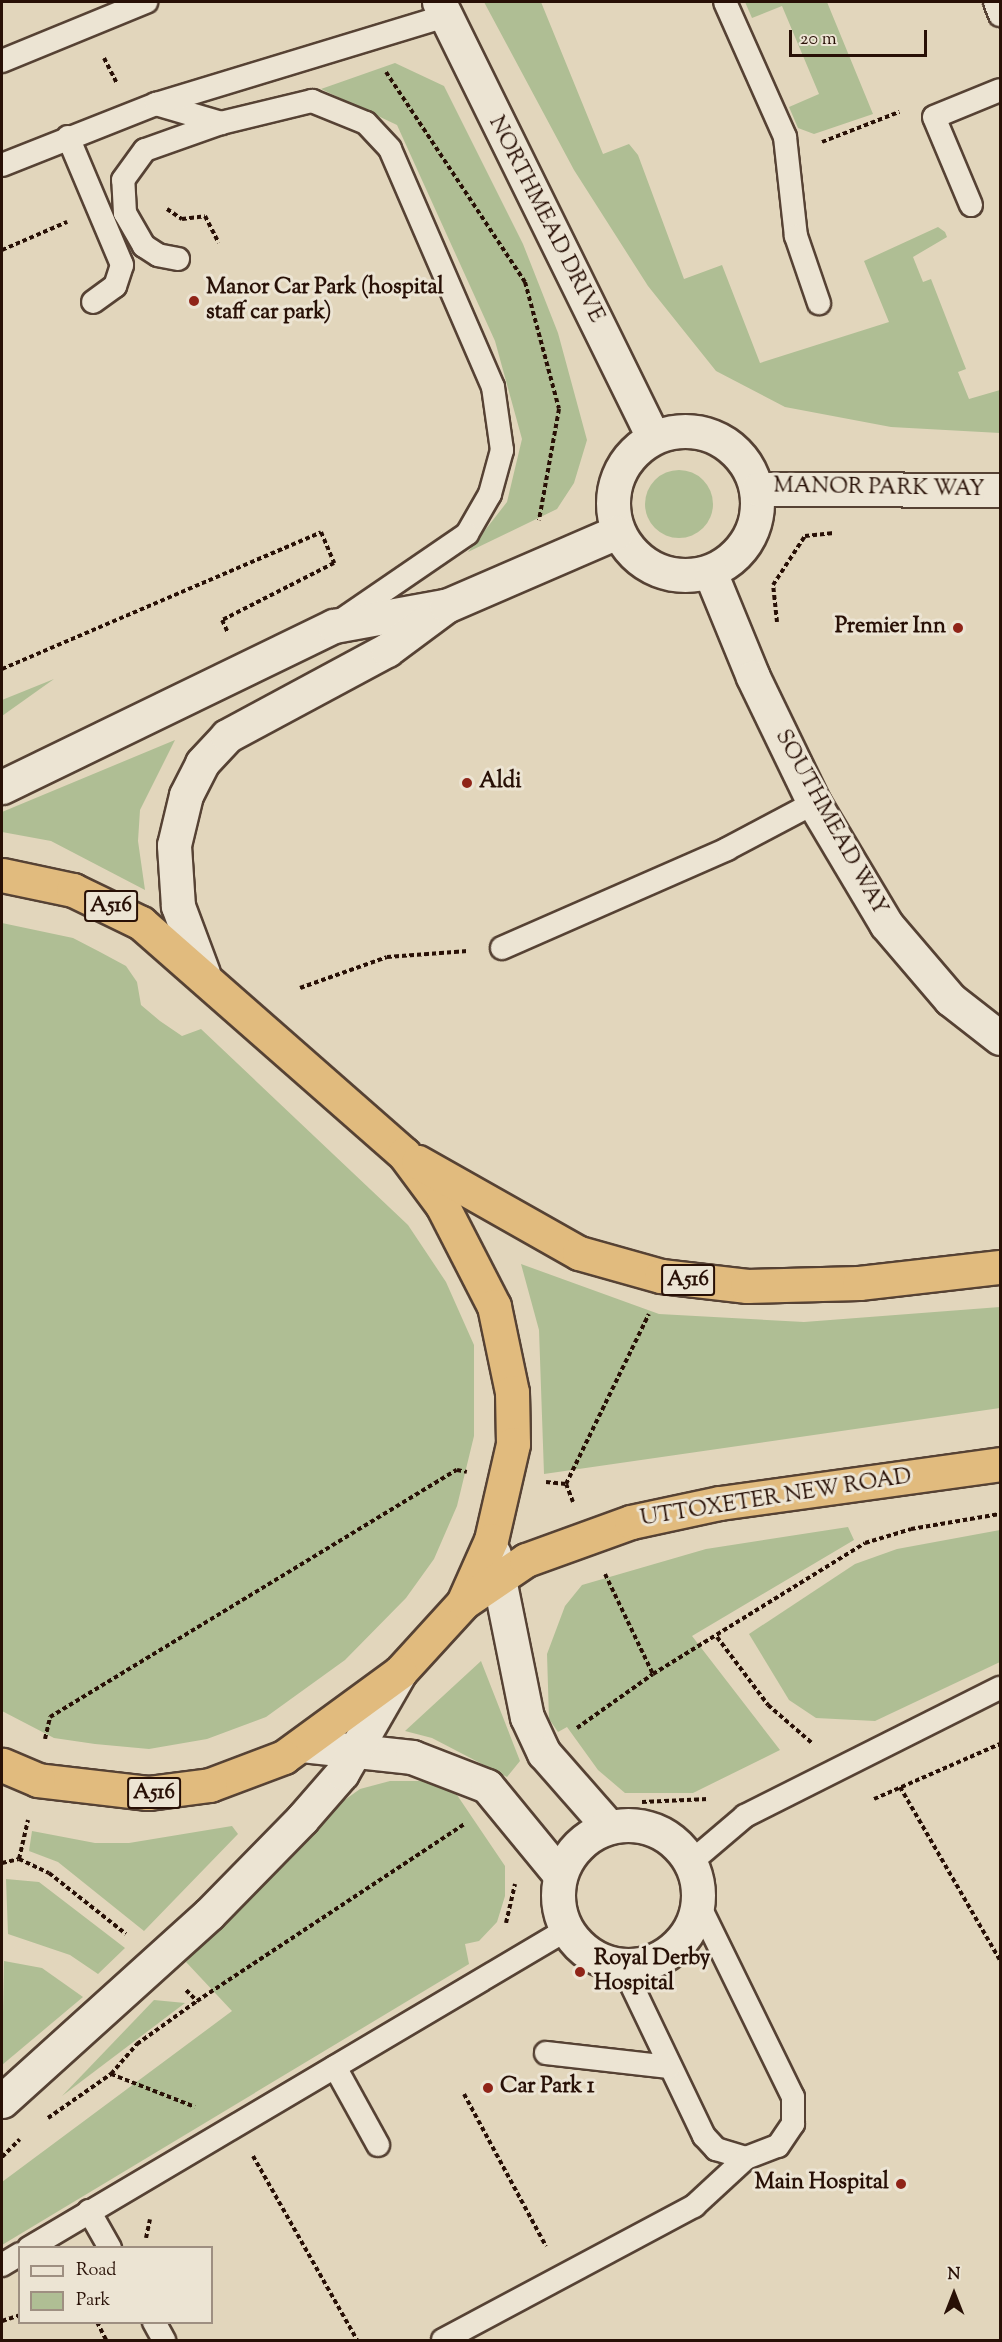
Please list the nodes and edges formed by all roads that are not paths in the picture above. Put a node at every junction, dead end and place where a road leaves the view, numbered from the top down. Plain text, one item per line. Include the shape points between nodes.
1 (146, 2) edge
2 (725, 2) edge
3 (995, 2) edge
4 (442, 9) edge
5 (1000, 15) edge
6 (2, 61) edge
7 (1000, 90) edge
8 (156, 104) junction
9 (221, 123) junction
10 (68, 137) junction
11 (2, 165) edge
12 (971, 205) dead end
13 (178, 259) dead end
14 (93, 302) dead end
15 (819, 303) dead end
16 (653, 437) junction
17 (758, 489) junction
18 (1000, 490) edge
19 (617, 532) junction
20 (710, 572) junction
21 (446, 606) junction
22 (334, 626) junction
23 (2, 787) edge
24 (814, 803) junction
25 (2, 875) edge
26 (502, 948) road end
27 (203, 973) junction
28 (1000, 1038) edge
29 (404, 1154) junction
30 (1000, 1267) edge
31 (1000, 1464) edge
32 (491, 1540) junction
33 (497, 1577) junction
34 (463, 1603) junction
35 (400, 1672) junction
36 (1000, 1688) edge
37 (302, 1745) junction
38 (358, 1747) junction
39 (2, 1765) edge
40 (609, 1827) junction
41 (691, 1862) junction
42 (560, 1875) junction
43 (698, 1903) junction
44 (566, 1930) junction
45 (622, 1965) junction
46 (546, 2053) dead end
47 (335, 2067) junction
48 (669, 2067) junction
49 (2, 2101) edge
50 (378, 2145) dead end
51 (747, 2158) junction
52 (90, 2211) junction
53 (32, 2246) edge
54 (109, 2246) edge
55 (18, 2255) edge
56 (2, 2265) edge
57 (154, 2324) edge
58 (164, 2340) edge
59 (443, 2340) edge

1 - 6 lane
2 - 15 lane via 785,137 796,236
3 - 5 lane
4 - 8 lane via 368,43
4 - 16 street, NORTHMEAD DRIVE
7 - 12 lane via 934,117
8 - 9 lane
8 - 10 lane
9 - 13 lane via 145,150 123,180 122,204 134,235 158,255
9 - 22 lane via 312,100 350,113 380,135 499,410 500,469 467,534
10 - 11 lane
10 - 14 lane via 122,266 116,286
16 - 17 street via 697,431 722,441 744,460
16 - 19 street via 624,462 612,493
17 - 18 street, MANOR PARK WAY via 808,485
17 - 20 street via 757,516 747,542
19 - 20 street via 641,562 667,574
19 - 21 street
20 - 24 street, SOUTHMEAD WAY via 740,647
21 - 22 street
21 - 27 street via 387,651 227,736 202,763 186,795 174,845 178,906
22 - 23 street
24 - 26 lane via 728,849
24 - 28 street, SOUTHMEAD WAY via 912,960 950,999
25 - 27 highway, A516 via 73,890 107,904 141,923
27 - 29 highway, A516
29 - 30 highway, A516 via 579,1253 661,1276 747,1286 859,1283
29 - 32 highway, A516 via 442,1205 494,1305 512,1392 509,1478
31 - 33 highway, UTTOXETER NEW ROAD / A516 via 720,1503 631,1522 586,1535
32 - 33 street
32 - 34 highway, A516
33 - 34 highway, UTTOXETER NEW ROAD / A516
33 - 40 street via 527,1717 544,1753
34 - 35 highway, A516
35 - 37 highway, A516
35 - 38 street
36 - 41 lane via 745,1816
37 - 38 street
37 - 39 highway, A516 via 210,1785 148,1793 38,1780
38 - 42 street via 412,1756 487,1786
38 - 49 street via 302,1819 209,1914
40 - 41 street via 633,1824 656,1830
40 - 42 street via 571,1853
41 - 43 street
42 - 44 street via 559,1912
43 - 45 street via 693,1924 664,1956
43 - 51 lane via 793,2097 787,2136 769,2153
44 - 45 street via 600,1960
44 - 47 lane
45 - 48 lane
46 - 48 lane
47 - 50 lane
47 - 52 lane
48 - 51 lane via 704,2136 716,2149
51 - 59 lane via 694,2206
52 - 53 lane
52 - 54 lane
55 - 56 lane
57 - 58 lane

